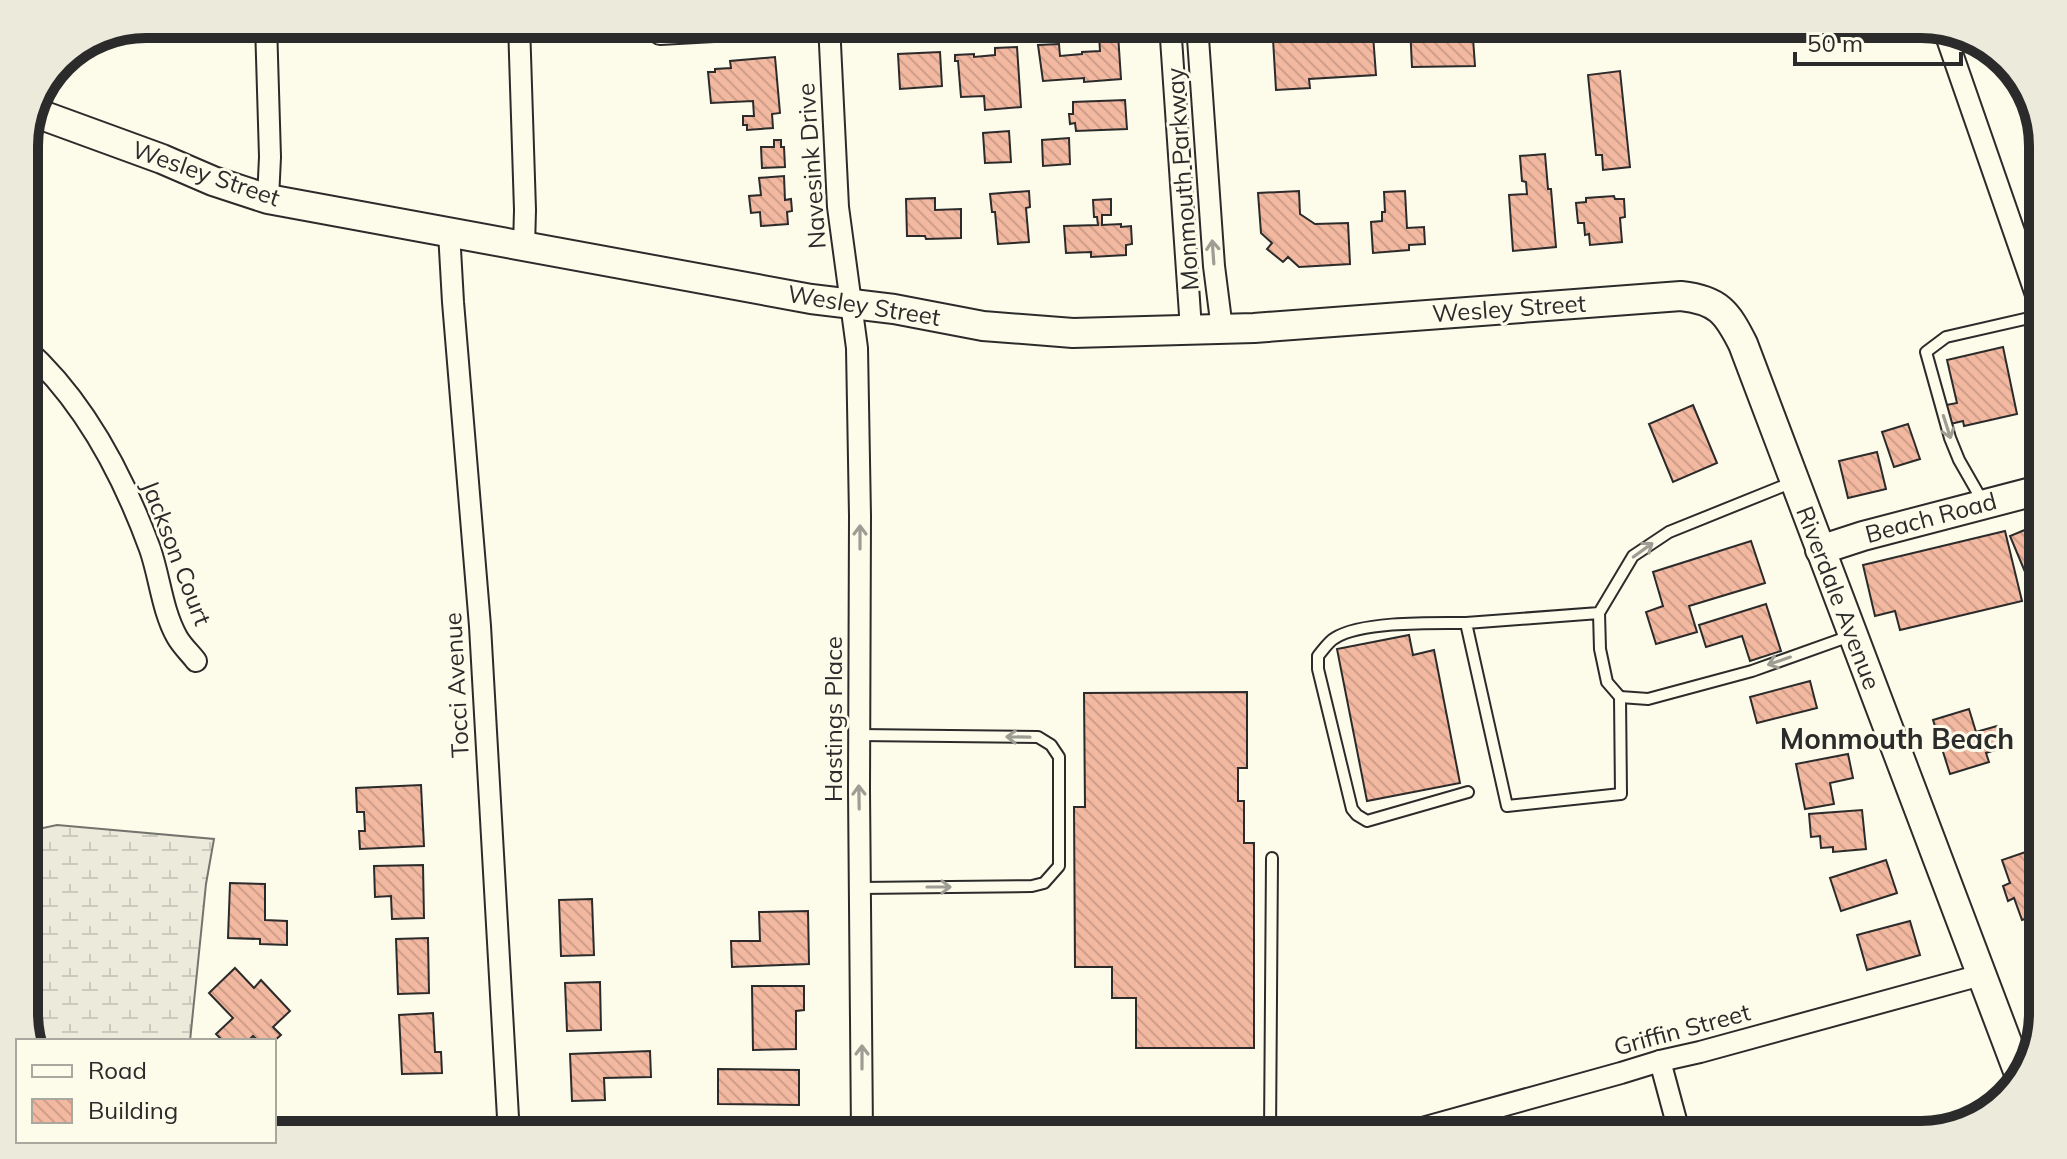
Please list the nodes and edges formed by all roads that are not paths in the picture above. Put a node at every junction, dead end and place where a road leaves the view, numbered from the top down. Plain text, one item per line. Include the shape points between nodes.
1 (266, 38) edge
2 (519, 38) edge
3 (834, 38) edge
4 (1171, 38) edge
5 (1198, 38) edge
6 (1948, 42) edge
7 (43, 115) edge
8 (268, 199) junction
9 (449, 232) junction
10 (524, 247) junction
11 (2029, 275) edge
12 (850, 303) junction
13 (1712, 303) joint
14 (2029, 318) edge
15 (1191, 329) junction
16 (1222, 329) junction
17 (38, 361) edge
18 (1794, 481) junction
19 (2029, 493) edge
20 (1984, 504) junction
21 (1820, 550) junction
22 (1599, 613) junction
23 (1466, 623) junction
24 (1852, 635) junction
25 (196, 661) dead end
26 (1620, 697) junction
27 (859, 735) junction
28 (1468, 792) dead end
29 (1272, 858) dead end
30 (861, 888) junction
31 (1981, 975) junction
32 (1660, 1061) junction
33 (2015, 1064) edge
34 (508, 1121) edge
35 (862, 1121) edge
36 (1270, 1121) edge
37 (1448, 1121) edge
38 (1676, 1121) edge

1 - 8 street
2 - 10 street
3 - 12 street, Navesink Drive via 838,207
4 - 15 street, Monmouth Parkway
16 -> 5 street, Monmouth Parkway
6 - 11 street
7 - 8 street, Wesley Street
8 - 9 street, Wesley Street
9 - 10 street, Wesley Street
9 - 34 street, Tocci Avenue via 480,626
10 - 12 street, Wesley Street
12 - 15 street, Wesley Street via 1019,330
27 -> 12 street, Hastings Place via 858,363
13 - 16 street, Wesley Street via 1681,296
13 - 18 street, Riverdale Avenue via 1731,319 1743,344
14 -> 20 lane via 1946,337 1926,352 1950,438
15 - 16 street, Wesley Street
17 - 25 street, Jackson Court via 96,434 126,489 172,626
18 - 21 street, Riverdale Avenue
22 -> 18 lane via 1633,556 1669,532
19 - 20 street, Beach Road
20 - 21 street, Beach Road
21 - 24 street, Riverdale Avenue
22 - 23 lane
22 - 26 lane via 1607,682
23 - 26 lane via 1507,806 1621,794
23 - 28 lane via 1363,629 1334,638 1318,656 1318,669 1357,815 1367,821
24 -> 26 lane via 1752,671 1648,699
24 - 31 street, Riverdale Avenue
30 -> 27 street, Hastings Place
30 -> 27 lane via 1044,883 1059,866 1059,757 1038,737
29 - 36 lane
35 -> 30 street, Hastings Place
31 - 32 street, Griffin Street
31 - 33 street, Riverdale Avenue
32 - 37 street, Griffin Street
32 - 38 street

